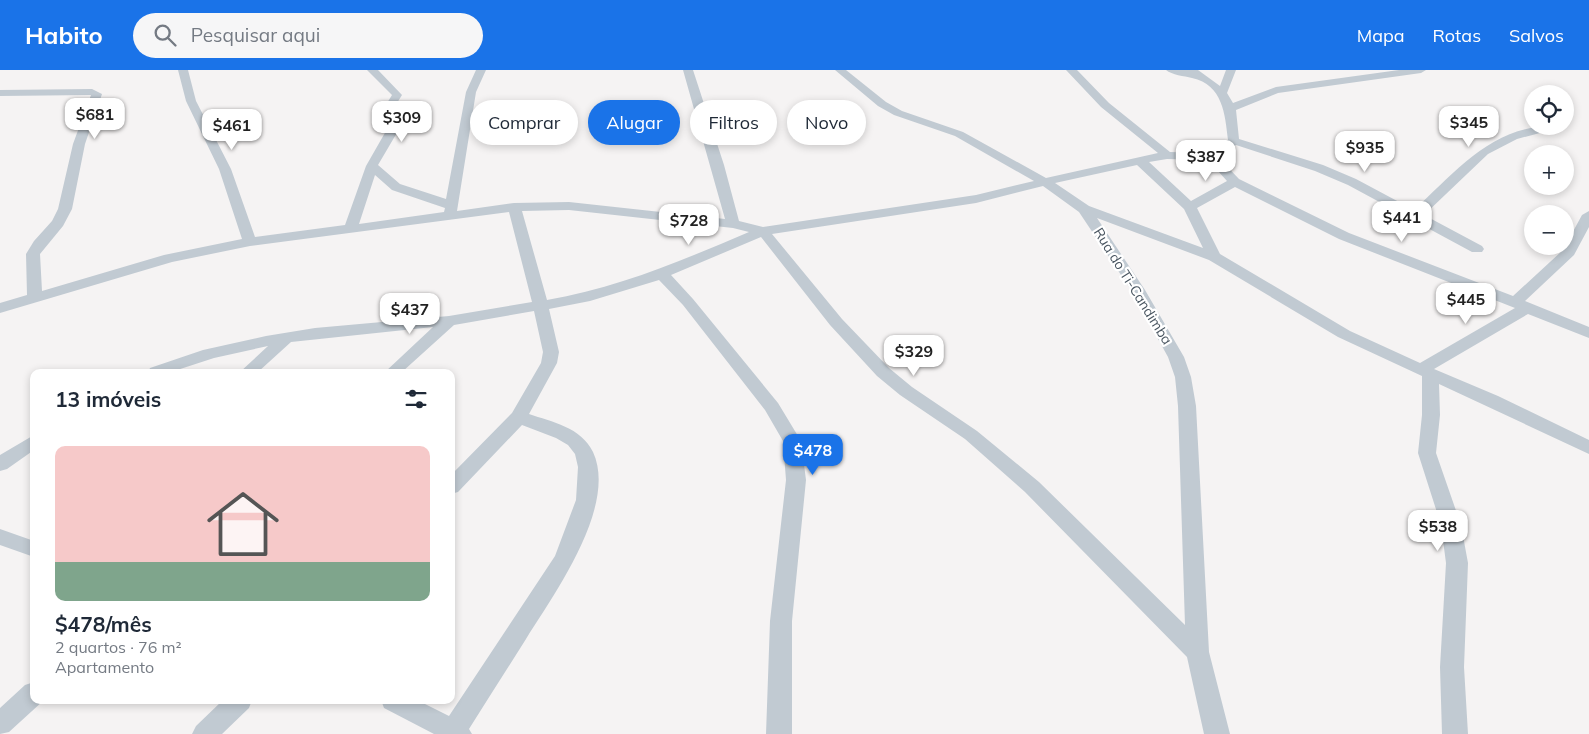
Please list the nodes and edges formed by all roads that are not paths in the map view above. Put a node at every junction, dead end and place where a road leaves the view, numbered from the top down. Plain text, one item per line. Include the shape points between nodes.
1 (183, 70) edge
2 (372, 70) edge
3 (480, 70) edge
4 (688, 70) edge
5 (840, 70) edge
6 (1071, 70) edge
7 (1171, 70) edge
8 (1231, 70) edge
9 (1421, 70) edge
10 (1196, 73) edge
11 (0, 93) edge
12 (1222, 94) junction
13 (1230, 108) junction
14 (1524, 133) edge
15 (1234, 141) junction
16 (1167, 155) junction
17 (1211, 157) junction
18 (1140, 161) junction
19 (372, 166) junction
20 (1235, 182) junction
21 (1046, 183) junction
22 (1190, 206) junction
23 (514, 207) junction
24 (1084, 209) junction
25 (450, 210) junction
26 (1417, 215) junction
27 (1589, 215) edge
28 (733, 224) junction
29 (350, 228) junction
30 (763, 231) junction
31 (250, 242) junction
32 (1477, 249) dead end
33 (1214, 258) junction
34 (662, 274) junction
35 (35, 296) junction
36 (1521, 306) junction
37 (541, 307) junction
38 (0, 308) edge
39 (449, 321) junction
40 (1589, 333) edge
41 (286, 338) junction
42 (165, 369) edge
43 (251, 369) edge
44 (396, 369) edge
45 (1425, 372) junction
46 (519, 417) junction
47 (30, 444) edge
48 (1589, 448) edge
49 (0, 464) edge
50 (455, 483) edge
51 (0, 537) edge
52 (30, 545) edge
53 (1197, 652) junction
54 (30, 697) edge
55 (236, 704) edge
56 (401, 704) edge
57 (0, 724) edge
58 (456, 733) edge
59 (205, 734) edge
60 (779, 734) edge
61 (1217, 734) edge
62 (1455, 734) edge

1 - 31 street via 191,101 225,169
2 - 19 street via 397,95 384,116 392,131
3 - 25 street via 471,92
4 - 28 street via 725,186
5 - 21 street, Rua do Ti-Candimba via 898,113 959,134
6 - 16 street via 1105,105
7 - 10 street
8 - 12 street
9 - 13 street via 1276,90
10 - 12 street
11 - 35 street via 97,94 78,144 65,210 33,254
12 - 13 street
13 - 15 street
14 - 26 street via 1484,152
15 - 17 street
15 - 26 street via 1319,168
16 - 17 street
16 - 18 street
17 - 20 street
18 - 21 street
18 - 22 street
19 - 25 street via 396,187
19 - 29 street
20 - 22 street
20 - 36 street via 1338,233
21 - 24 street, Rua do Ti-Candimba
21 - 30 street via 960,202
22 - 33 street
23 - 25 street
23 - 28 street via 569,206
23 - 37 street
24 - 33 street
24 - 53 street, Rua do Ti-Candimba via 1138,290 1176,357 1183,377 1187,406
25 - 29 street
26 - 32 street
27 - 36 street via 1569,252
28 - 30 street
29 - 31 street
30 - 34 street
30 - 53 street via 836,322 882,372 971,435 1032,487
31 - 35 street via 148,263
33 - 45 street via 1344,334
34 - 37 street via 606,293
34 - 60 street via 772,407 792,441 796,480 780,622
35 - 38 street
36 - 40 street
36 - 45 street
37 - 39 street
37 - 46 street via 551,352 549,363
39 - 41 street via 315,332
39 - 44 street
41 - 42 street via 209,354
41 - 43 street
45 - 48 street via 1492,400
45 - 62 street via 1431,415 1427,454 1451,525 1457,563 1452,667
46 - 50 street
46 - 58 street via 564,433 577,442 587,464 586,501 564,560
47 - 49 street
51 - 52 street
53 - 61 street, Rua do Ti-Candimba
54 - 57 street
55 - 59 street
56 - 58 street

